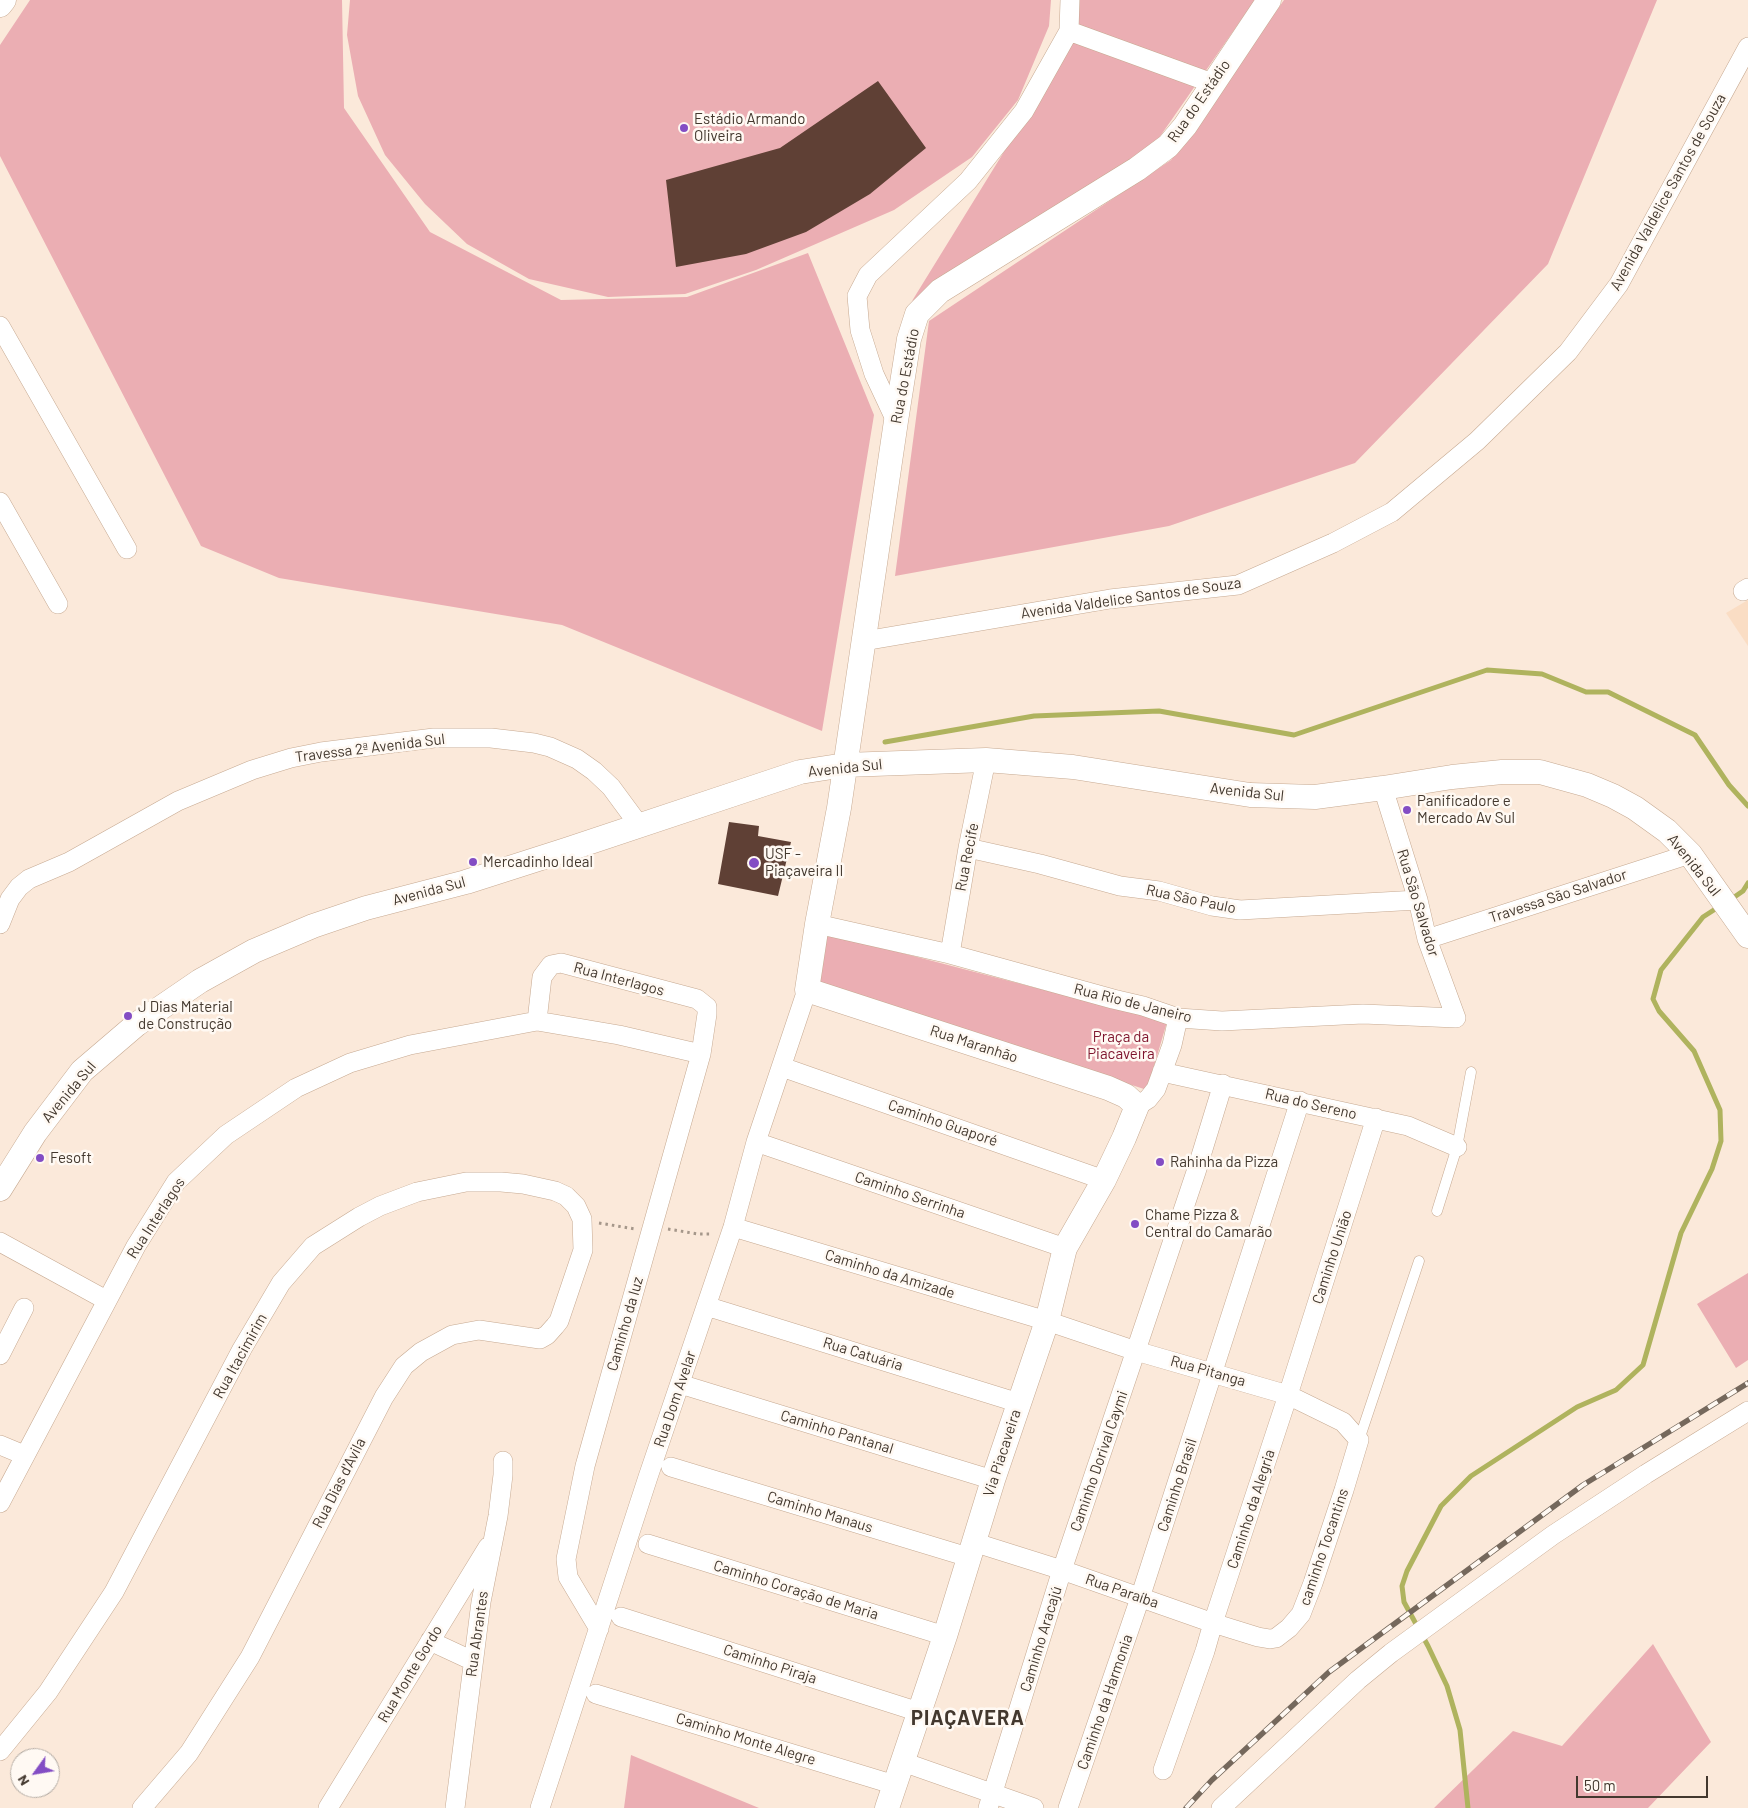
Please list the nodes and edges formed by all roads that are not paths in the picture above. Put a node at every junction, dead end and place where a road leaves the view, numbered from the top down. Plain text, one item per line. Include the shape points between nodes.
1 (4, 0) edge
2 (1070, 0) edge
3 (1269, 0) edge
4 (0, 5) edge
5 (1069, 31) junction
6 (1748, 47) edge
7 (1212, 83) junction
8 (0, 326) edge
9 (896, 421) junction
10 (0, 502) edge
11 (127, 549) dead end
12 (58, 604) dead end
13 (864, 641) junction
14 (986, 760) junction
15 (844, 765) junction
16 (1382, 788) junction
17 (638, 825) junction
18 (968, 848) junction
19 (1690, 854) junction
20 (1418, 900) junction
21 (0, 924) edge
22 (817, 924) junction
23 (1746, 931) edge
24 (1427, 938) junction
25 (950, 954) junction
26 (807, 990) junction
27 (708, 1014) joint
28 (1178, 1018) junction
29 (1456, 1018) joint
30 (537, 1021) junction
31 (701, 1054) junction
32 (782, 1067) junction
33 (1162, 1072) junction
34 (1471, 1072) dead end
35 (1223, 1084) junction
36 (1300, 1102) junction
37 (1137, 1106) junction
38 (1376, 1118) junction
39 (756, 1142) junction
40 (1457, 1147) junction
41 (1104, 1180) junction
42 (0, 1189) edge
43 (1437, 1211) dead end
44 (726, 1231) junction
45 (0, 1242) edge
46 (1065, 1248) junction
47 (583, 1250) joint
48 (1419, 1261) dead end
49 (106, 1300) junction
50 (706, 1306) junction
51 (24, 1308) dead end
52 (1047, 1321) junction
53 (1136, 1351) junction
54 (0, 1355) edge
55 (1214, 1373) junction
56 (680, 1384) junction
57 (1288, 1395) junction
58 (1019, 1402) junction
59 (1748, 1411) edge
60 (1359, 1440) junction
61 (0, 1445) edge
62 (24, 1456) junction
63 (503, 1461) dead end
64 (671, 1467) dead end
65 (993, 1480) junction
66 (0, 1502) edge
67 (492, 1540) junction
68 (648, 1544) dead end
69 (971, 1549) junction
70 (1062, 1570) junction
71 (1140, 1598) junction
72 (621, 1617) dead end
73 (1213, 1623) junction
74 (599, 1629) junction
75 (944, 1636) junction
76 (1270, 1639) joint
77 (430, 1641) junction
78 (473, 1661) junction
79 (596, 1694) dead end
80 (919, 1712) junction
81 (0, 1750) edge
82 (903, 1762) junction
83 (1163, 1770) dead end
84 (895, 1785) junction
85 (990, 1801) edge
86 (142, 1808) edge
87 (328, 1808) edge
88 (455, 1808) edge
89 (540, 1808) edge
90 (887, 1808) edge
91 (1034, 1808) edge
92 (1069, 1808) edge
93 (1221, 1808) edge

1 - 4 street
2 - 5 street
3 - 7 street, Rua do Estádio
5 - 7 street
5 - 9 street via 1024,111 968,181 868,274 857,296 860,330 874,374
6 - 13 street, Avenida Valdelice Santos de Souza via 1619,284 1568,352 1477,441 1392,512 1333,543 1238,585 1110,599
7 - 9 street, Rua do Estádio via 1168,146 1145,164 940,291 917,314 909,339
8 - 11 street
9 - 13 street, Rua do Estádio
10 - 12 street
13 - 15 street, Rua do Estádio
14 - 15 street, Avenida Sul
14 - 16 street, Avenida Sul via 1073,767 1250,795 1315,797
14 - 18 street, Rua Recife
15 - 17 street, Avenida Sul via 800,772
15 - 22 street, Rua do Estádio
16 - 19 street, Avenida Sul via 1460,776 1540,772 1587,785 1635,808 1667,831
16 - 20 street, Rua São Salvador
17 - 21 street, Travessa 2ª Avenida Sul via 611,787 594,771 578,759 534,743 491,738 434,738 321,752 252,770 178,801 69,862 28,879 10,899
17 - 42 street, Avenida Sul via 466,882 366,908 314,926 254,951 200,981 137,1024 82,1071 35,1133
18 - 20 street, Rua São Paulo via 1120,886 1159,891 1212,906 1240,910
18 - 25 street, Rua Recife
19 - 23 street, Avenida Sul
19 - 24 street, Travessa São Salvador
20 - 24 street, Rua São Salvador
22 - 25 street, Rua Rio de Janeiro
22 - 26 street, Rua do Estádio
24 - 29 street, Rua São Salvador
25 - 28 street, Rua Rio de Janeiro
26 - 32 street, Rua Dom Avelar
26 - 37 street, Rua Maranhão via 1108,1088 1126,1096
27 - 30 street, Rua Interlagos via 707,1007 696,999 561,963 551,965 542,977
27 - 31 street, Caminho da luz
28 - 29 street, Rua Rio de Janeiro via 1222,1021 1363,1014
28 - 33 street
30 - 31 street, Rua Interlagos
30 - 49 street, Rua Interlagos via 410,1045 350,1063 296,1088 226,1135 176,1182
31 - 74 street, Caminho da luz via 584,1466 566,1558 568,1577
32 - 39 street, Rua Dom Avelar
32 - 41 street, Caminho Guaporé
33 - 35 street, Rua do Sereno
33 - 37 street via 1152,1095
34 - 40 lane
35 - 36 street, Rua do Sereno
35 - 53 street, Caminho Dorival Caymi
36 - 38 street, Rua do Sereno
36 - 55 street, Caminho Brasil
37 - 41 street, Via Piacaveira
38 - 40 street, Rua do Sereno via 1408,1126
38 - 57 street, Caminho União
39 - 44 street, Rua Dom Avelar
39 - 46 street, Caminho Serrinha
40 - 43 lane
41 - 46 street, Via Piacaveira
44 - 50 street, Rua Dom Avelar
44 - 52 street, Caminho da Amizade
45 - 49 street
46 - 52 street, Via Piacaveira
47 - 81 street, Rua Itacimirim via 582,1220 576,1206 566,1196 555,1190 501,1182 466,1182 417,1192 380,1206 313,1246 281,1283 242,1349 114,1592 48,1692
47 - 86 street, Rua Dias d'Avila via 559,1320 544,1338 478,1330 452,1335 421,1352 404,1366 384,1397 250,1657 189,1753
48 - 60 lane
49 - 62 street, Rua Interlagos
50 - 56 street, Rua Dom Avelar
50 - 58 street, Rua Catuária
51 - 54 street
52 - 53 street, Rua Pitanga
52 - 58 street, Via Piacaveira
53 - 55 street, Rua Pitanga
53 - 70 street, Caminho Dorival Caymi
55 - 57 street, Rua Pitanga
55 - 71 street, Caminho Brasil
56 - 65 street, Caminho Pantanal
56 - 74 street, Rua Dom Avelar
57 - 60 street, Rua Pitanga via 1343,1422
57 - 73 street, Caminho da Alegria
58 - 65 street, Via Piacaveira
59 - 93 street via 1553,1535 1412,1638 1358,1680
60 - 76 street, caminho Tocantins via 1301,1614 1290,1628
61 - 62 street
62 - 66 street, Rua Interlagos
63 - 67 street, Rua Abrantes via 499,1508
64 - 69 street, Caminho Manaus
65 - 69 street, Via Piacaveira
67 - 77 street, Rua Monte Gordo
67 - 78 street, Rua Abrantes
68 - 75 street, Caminho Coração de Maria
69 - 70 street, Rua Paraíba
69 - 75 street, Via Piacaveira
70 - 71 street, Rua Paraíba
70 - 85 street, Caminho Aracajú
71 - 73 street, Rua Paraíba
71 - 92 street, Caminho da Harmonia
72 - 80 street, Caminho Piraja
73 - 76 street, Rua Paraíba
73 - 83 street, Caminho da Alegria
74 - 89 street, Rua Dom Avelar
75 - 80 street, Via Piacaveira
77 - 78 street
77 - 87 street, Rua Monte Gordo
78 - 88 street, Rua Abrantes
79 - 84 street, Caminho Monte Alegre
80 - 82 street, Via Piacaveira
82 - 84 street, Via Piacaveira
82 - 85 street
84 - 90 street, Via Piacaveira
85 - 91 street

